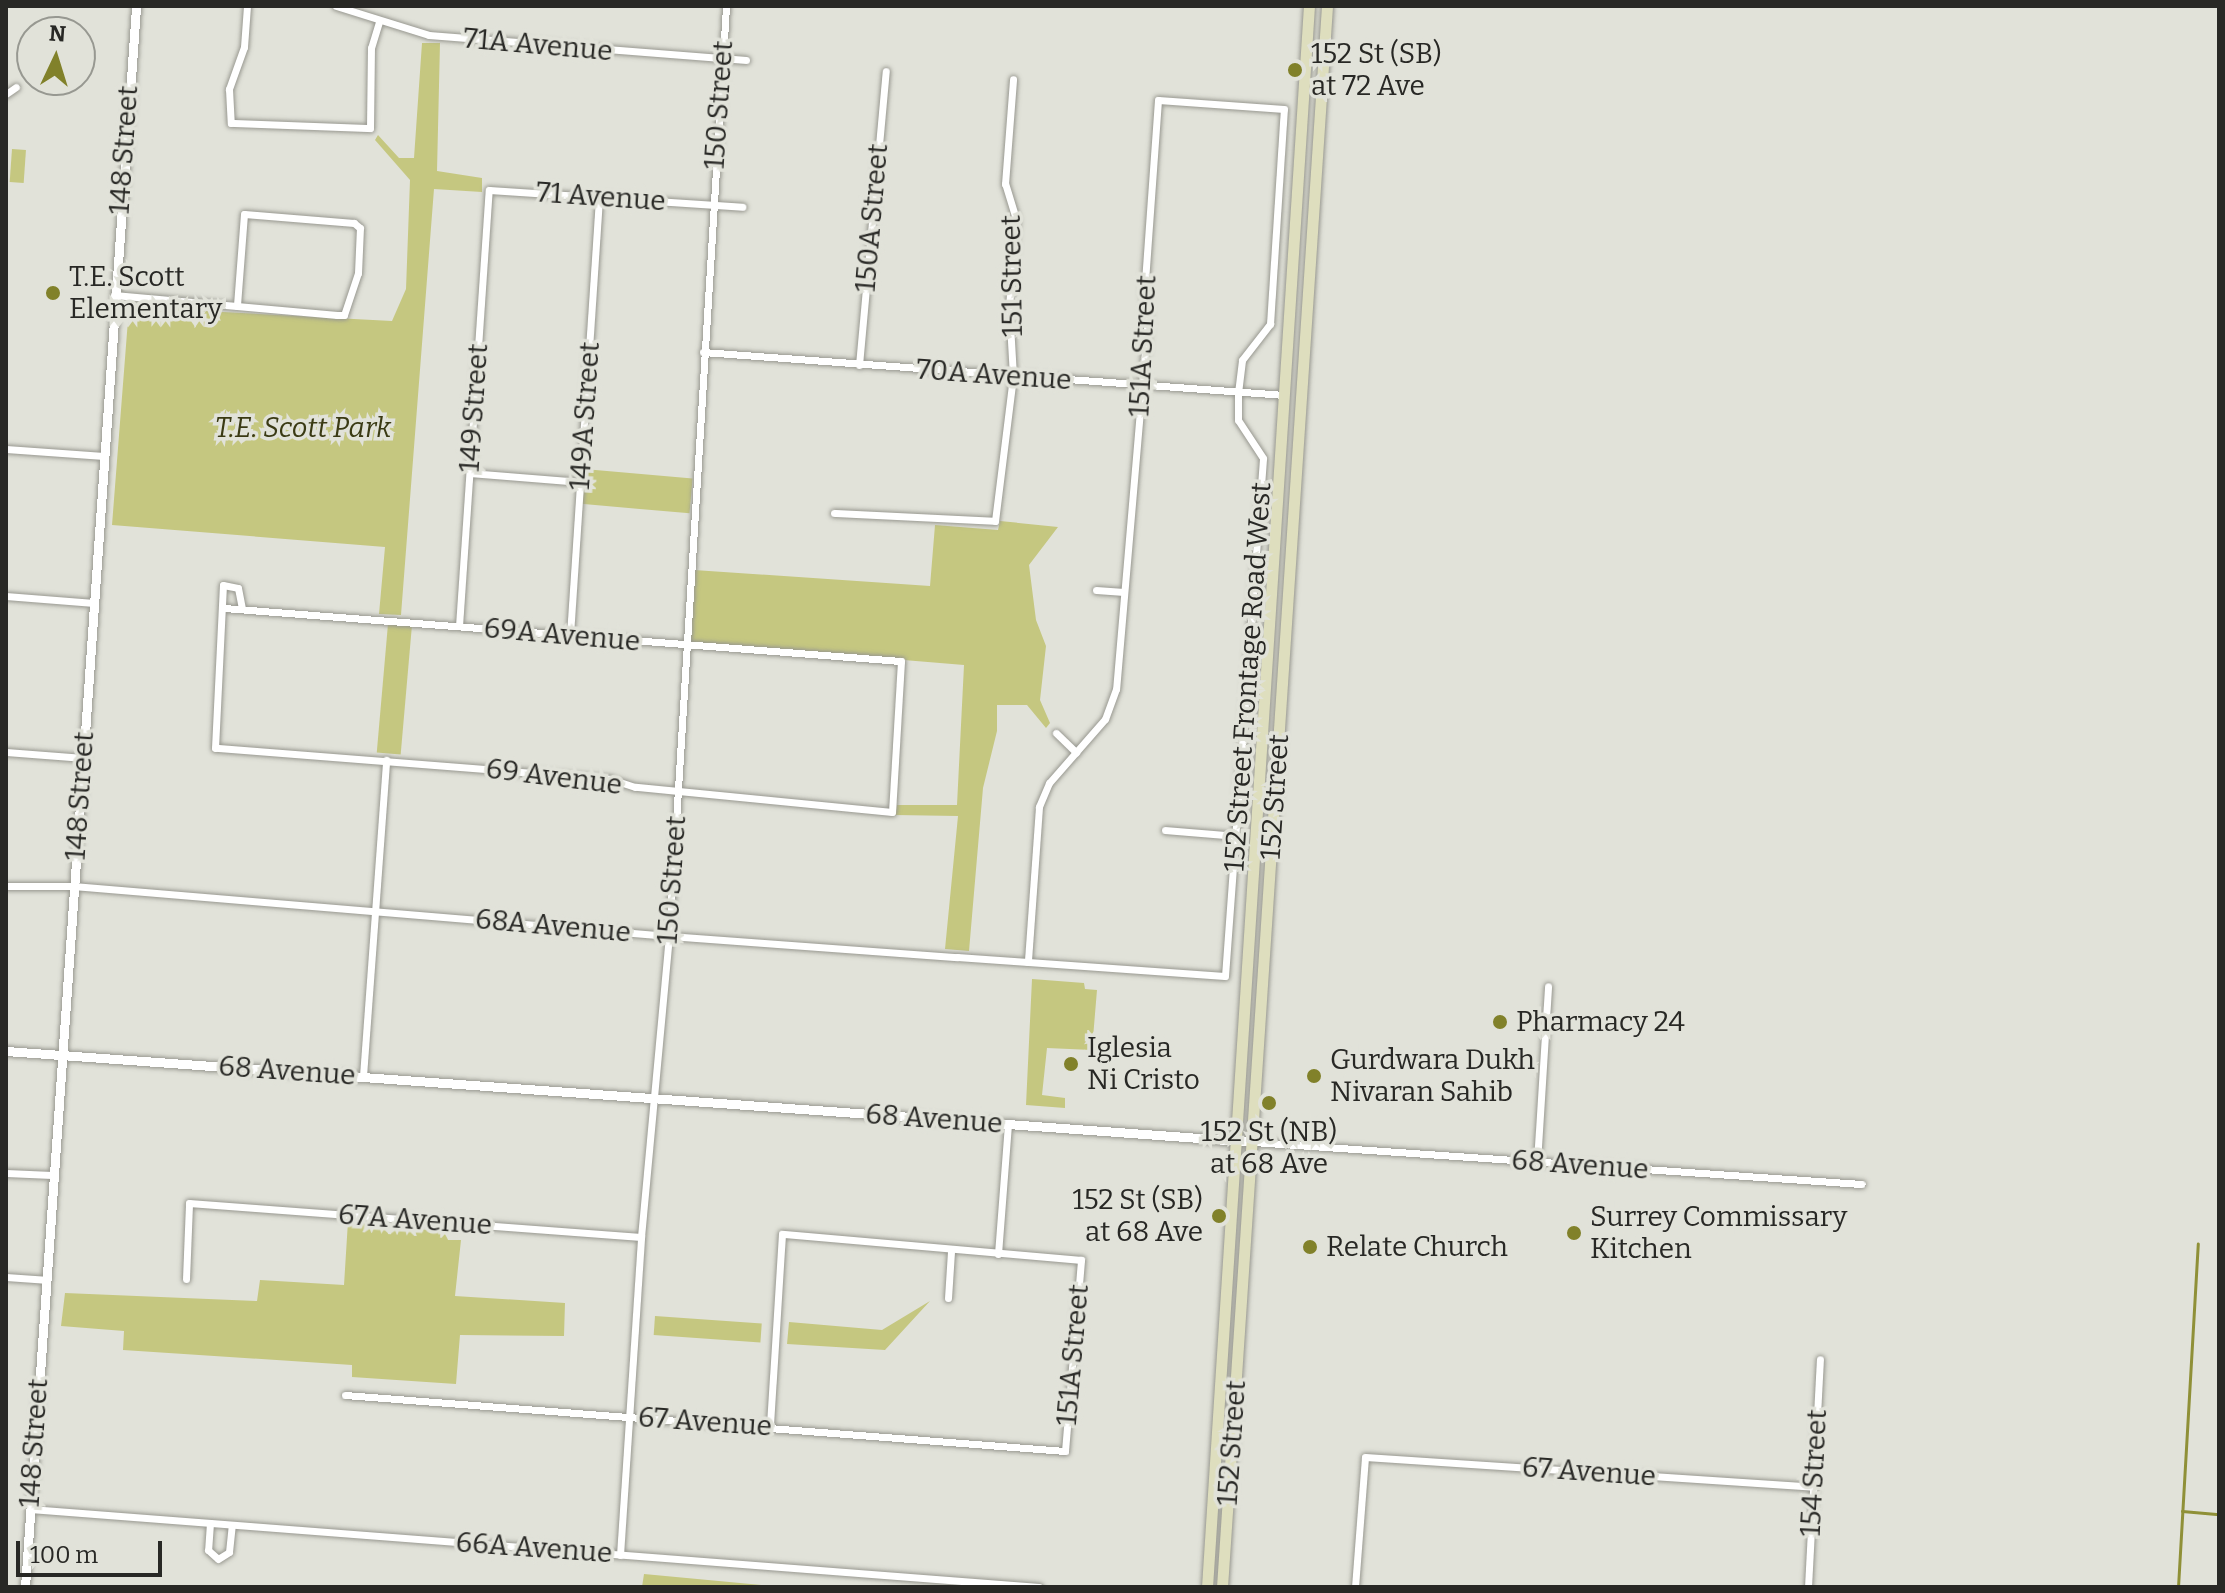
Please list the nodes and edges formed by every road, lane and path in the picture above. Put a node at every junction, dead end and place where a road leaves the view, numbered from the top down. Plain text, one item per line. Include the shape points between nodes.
1 (136, 6) edge
2 (247, 6) edge
3 (336, 6) edge
4 (726, 6) edge
5 (1309, 6) edge
6 (1327, 6) edge
7 (379, 21) junction
8 (722, 58) junction
9 (746, 60) dead end
10 (886, 71) dead end
11 (1013, 79) dead end
12 (16, 87) dead end
13 (6, 94) edge
14 (1158, 100) joint
15 (489, 190) joint
16 (599, 197) junction
17 (713, 204) junction
18 (742, 207) dead end
19 (114, 295) junction
20 (237, 306) junction
21 (703, 352) junction
22 (859, 365) junction
23 (1013, 376) junction
24 (1143, 386) junction
25 (1238, 393) junction
26 (1285, 395) junction
27 (6, 449) edge
28 (104, 456) junction
29 (1296, 471) junction
30 (470, 473) junction
31 (581, 482) junction
32 (834, 513) dead end
33 (1096, 590) dead end
34 (1124, 592) junction
35 (6, 596) edge
36 (94, 603) junction
37 (224, 608) junction
38 (242, 609) junction
39 (459, 626) junction
40 (570, 635) junction
41 (685, 644) junction
42 (1056, 733) dead end
43 (6, 752) edge
44 (1076, 752) junction
45 (84, 758) junction
46 (386, 760) junction
47 (678, 791) junction
48 (892, 812) joint
49 (1165, 830) dead end
50 (1237, 836) junction
51 (6, 886) edge
52 (73, 886) junction
53 (375, 911) junction
54 (669, 936) junction
55 (1028, 962) junction
56 (1225, 976) joint
57 (1548, 986) dead end
58 (6, 1051) edge
59 (61, 1053) junction
60 (363, 1076) junction
61 (654, 1098) junction
62 (1008, 1124) junction
63 (1237, 1141) junction
64 (1253, 1142) junction
65 (1537, 1162) junction
66 (6, 1173) edge
67 (52, 1175) junction
68 (1862, 1184) dead end
69 (641, 1237) junction
70 (951, 1252) junction
71 (998, 1254) junction
72 (6, 1277) edge
73 (186, 1279) dead end
74 (45, 1280) junction
75 (948, 1298) dead end
76 (1820, 1359) dead end
77 (345, 1395) dead end
78 (630, 1417) junction
79 (770, 1426) junction
80 (1065, 1451) joint
81 (1814, 1487) junction
82 (30, 1509) junction
83 (210, 1523) junction
84 (232, 1525) junction
85 (620, 1555) junction
86 (25, 1587) edge
87 (1039, 1587) edge
88 (1207, 1587) edge
89 (1222, 1587) edge
90 (1355, 1587) edge
91 (1808, 1587) edge

1 - 19 street, 148 Street
2 - 7 street via 244,47 229,89 231,123 370,128 370,64
3 - 7 street, 71A Avenue
4 - 8 street, 150 Street
5 - 26 main road, 152 Street
6 - 29 main road, 152 Street
7 - 8 street, 71A Avenue via 484,41
8 - 9 street, 71A Avenue
8 - 17 street, 150 Street
10 - 22 street, 150A Street
11 - 23 street, 151 Street via 1005,184 1016,219 1009,307
12 - 13 street
14 - 24 street, 151A Street
14 - 25 street, 152 Street Frontage Road West via 1284,109 1270,324 1242,360
15 - 16 street, 71 Avenue
15 - 30 street, 149 Street
16 - 17 street, 71 Avenue
16 - 31 street, 149A Street
17 - 18 street, 150 Street
17 - 21 street, 150 Street
19 - 20 street
19 - 28 street, 148 Street
20 - 20 street via 244,214 354,223 360,228 360,262 344,315
21 - 22 street, 70A Avenue
21 - 41 street, 150 Street
22 - 23 street, 70A Avenue
23 - 24 street, 70A Avenue
23 - 32 street, 151 Street via 995,521
24 - 25 street, 70A Avenue
24 - 34 street, 151A Street
25 - 26 street, 70A Avenue
25 - 50 street, 152 Street Frontage Road West via 1238,420 1263,458
26 - 29 main road via 1291,404
26 - 63 main road, 152 Street
27 - 28 street
28 - 36 street, 148 Street
29 - 64 main road, 152 Street
30 - 31 street
30 - 39 street, 149 Street
31 - 40 street, 149A Street
33 - 34 street
34 - 44 street, 151A Street via 1116,689 1105,719
35 - 36 street
36 - 45 street, 148 Street
37 - 38 street, 69A Avenue
37 - 38 street via 221,589 232,584 240,592
37 - 46 street, 69 Avenue via 215,748
38 - 39 street, 69A Avenue
39 - 40 street, 69A Avenue
40 - 41 street, 69A Avenue
41 - 47 street, 150 Street
41 - 48 street, 69A Avenue via 901,661
42 - 44 street
43 - 45 street
44 - 55 street, 151A Street via 1049,783 1039,807
45 - 52 street, 148 Street
46 - 47 street, 69 Avenue via 611,779
46 - 53 street
47 - 48 street, 69 Avenue
47 - 54 street, 150 Street
49 - 50 street
50 - 56 street, 152 Street Frontage Road West
51 - 52 street, 68A Avenue
52 - 53 street, 68A Avenue
52 - 59 street, 148 Street
53 - 54 street, 68A Avenue
53 - 60 street
54 - 55 street, 68A Avenue
54 - 61 street, 150 Street
55 - 56 street, 68A Avenue
57 - 65 street
58 - 59 street, 68 Avenue
59 - 60 street, 68 Avenue
59 - 67 street, 148 Street
60 - 61 street, 68 Avenue
61 - 62 street, 68 Avenue
61 - 69 street, 150 Street
62 - 63 street, 68 Avenue
62 - 71 street
63 - 64 street, 68 Avenue
63 - 88 main road, 152 Street
64 - 65 street, 68 Avenue
64 - 89 main road, 152 Street
65 - 68 street, 68 Avenue
66 - 67 street
67 - 74 street, 148 Street
69 - 73 street, 67A Avenue via 189,1203
69 - 78 street, 150 Street
70 - 71 street
70 - 75 street
70 - 79 street via 782,1234
71 - 80 street, 151A Street via 1081,1260
72 - 74 street
74 - 82 street, 148 Street
76 - 81 street, 154 Street
77 - 78 street, 67 Avenue
78 - 79 street, 67 Avenue
78 - 85 street, 150 Street
79 - 80 street, 67 Avenue
81 - 90 street, 67 Avenue via 1365,1457
81 - 91 street, 154 Street
82 - 83 street, 66A Avenue
82 - 86 street, 148 Street
83 - 84 street, 66A Avenue
83 - 84 street via 208,1550 218,1559 229,1552
84 - 85 street, 66A Avenue
85 - 87 street, 66A Avenue

